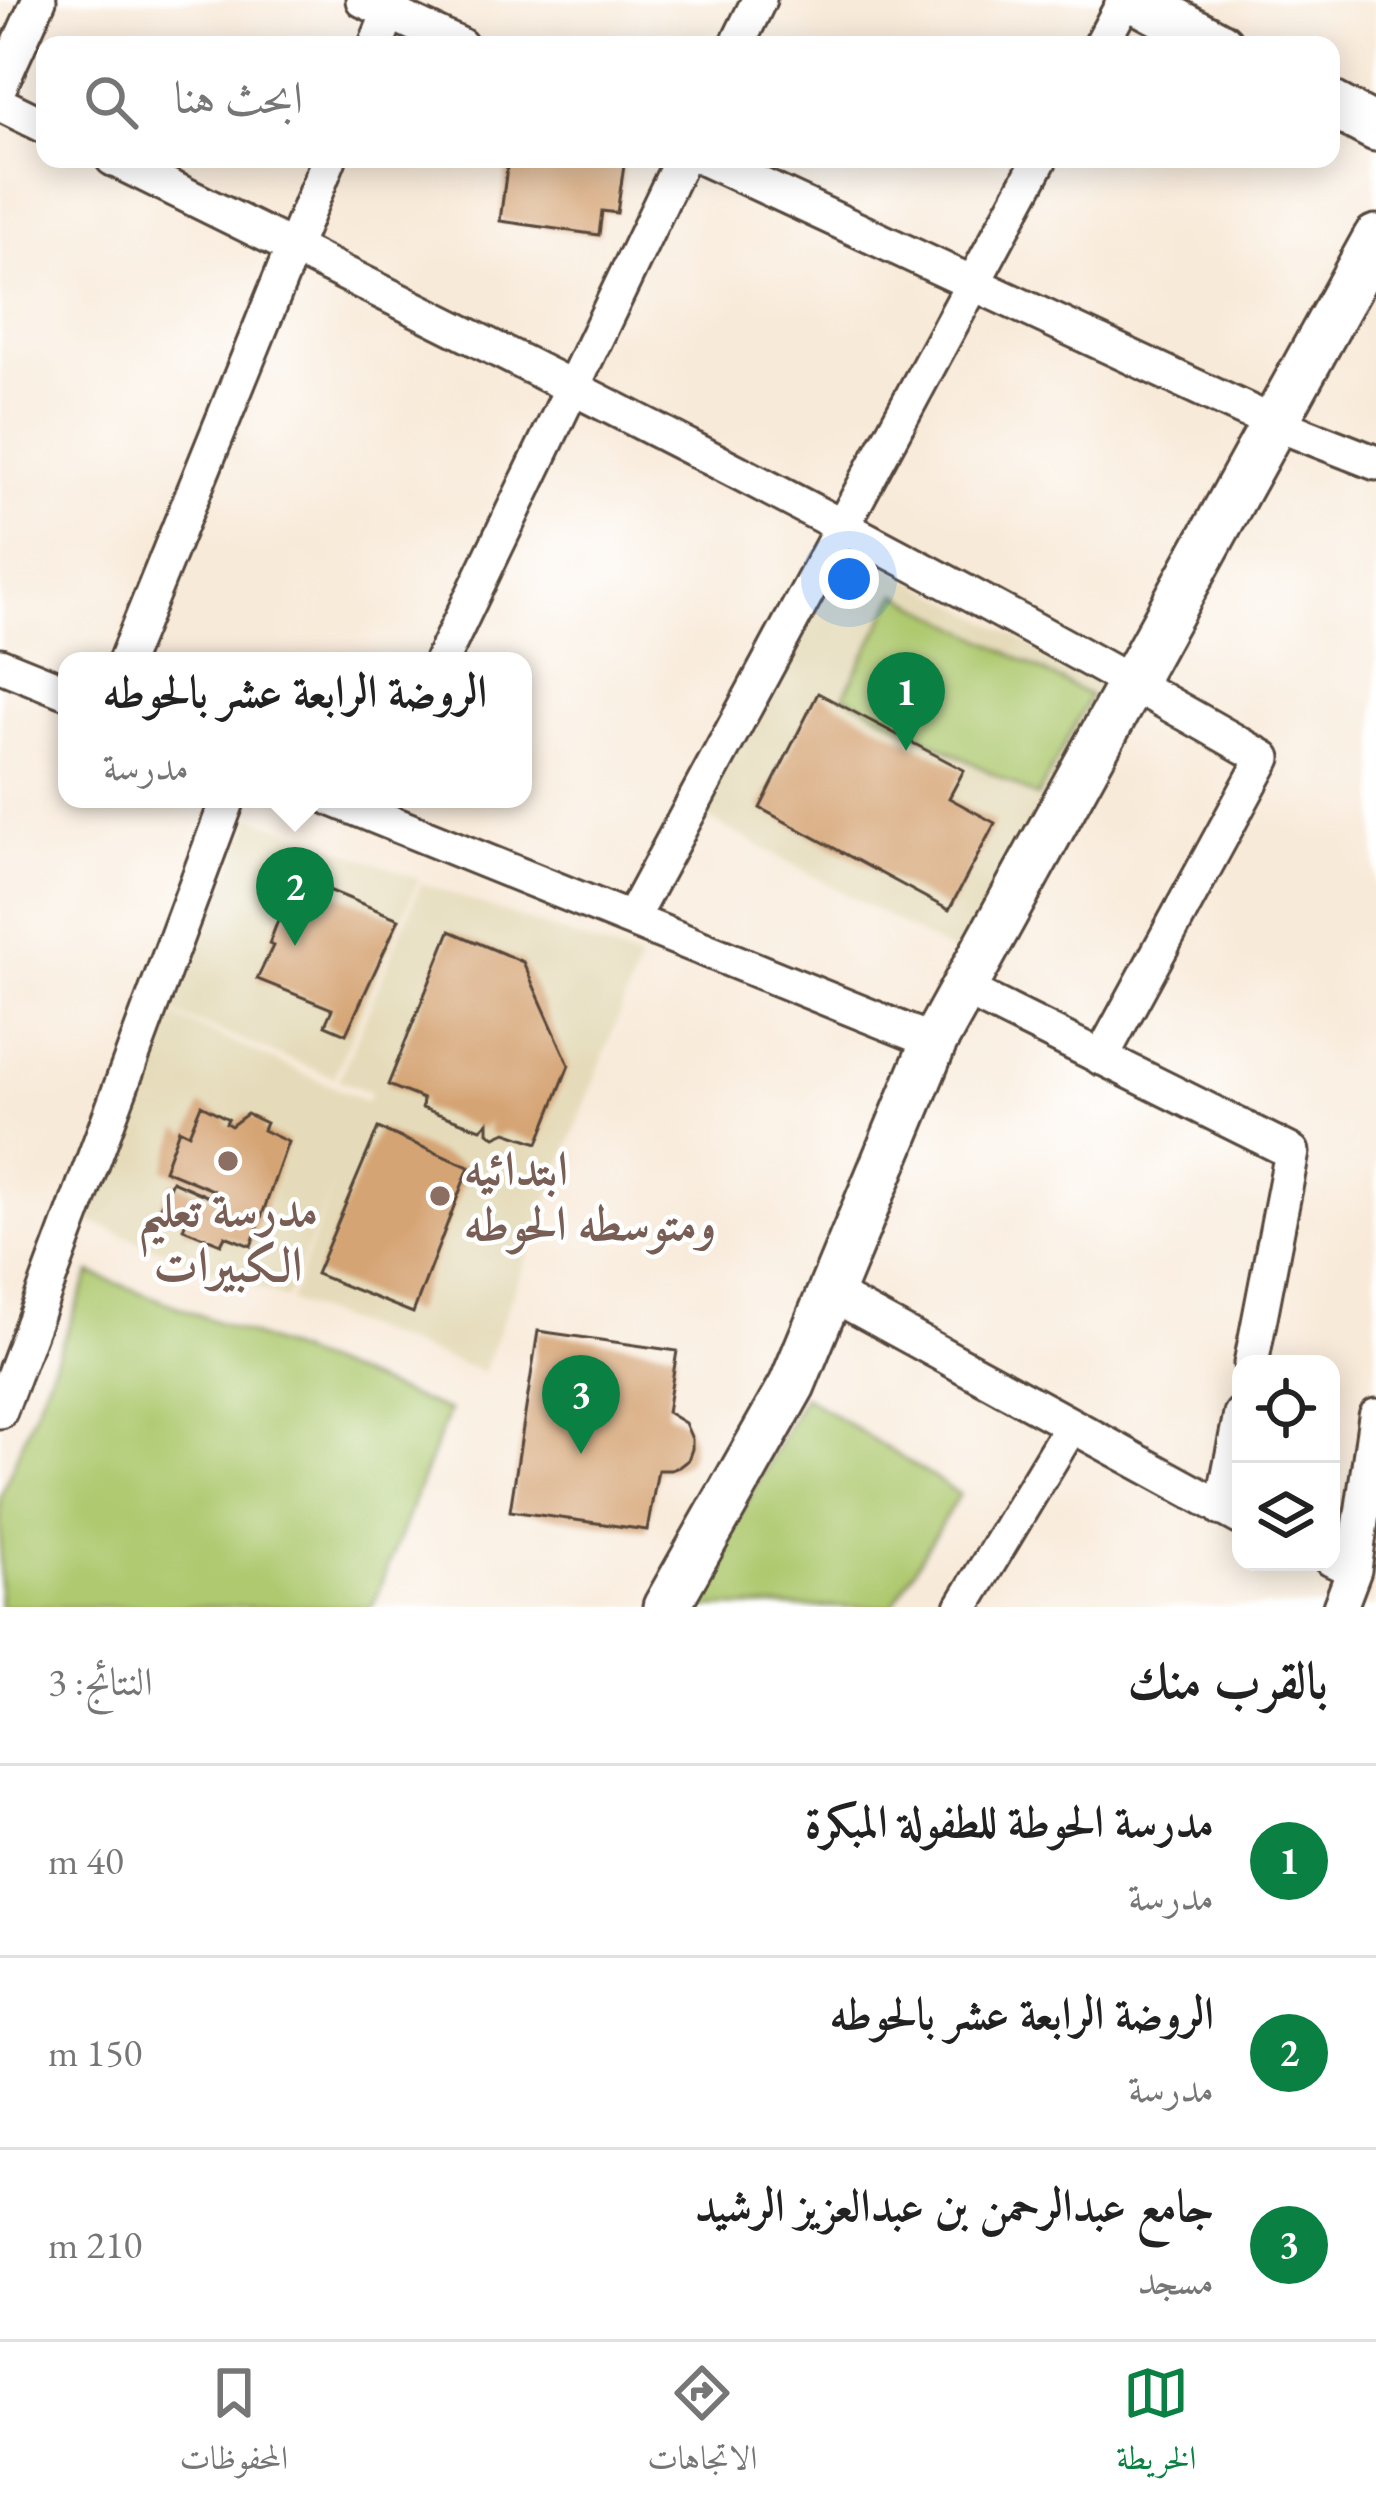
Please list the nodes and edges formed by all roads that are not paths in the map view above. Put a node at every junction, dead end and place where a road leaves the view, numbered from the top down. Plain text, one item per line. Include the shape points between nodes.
1 (39, 0) edge
2 (759, 0) edge
3 (1125, 0) edge
4 (1136, 0) edge
5 (382, 4) edge
6 (377, 36) edge
7 (443, 36) edge
8 (741, 36) edge
9 (1106, 36) edge
10 (1203, 36) edge
11 (0, 86) edge
12 (0, 104) edge
13 (1340, 109) edge
14 (36, 122) edge
15 (1376, 128) edge
16 (131, 168) edge
17 (325, 168) edge
18 (678, 168) edge
19 (724, 168) edge
20 (1035, 168) edge
21 (1376, 238) edge
22 (293, 248) junction
23 (973, 283) junction
24 (572, 388) junction
25 (1274, 423) junction
26 (1376, 463) edge
27 (843, 526) junction
28 (129, 652) edge
29 (445, 652) edge
30 (0, 665) edge
31 (1132, 682) junction
32 (58, 688) edge
33 (225, 808) edge
34 (377, 808) edge
35 (632, 920) junction
36 (964, 989) junction
37 (934, 1042) junction
38 (1101, 1058) junction
39 (830, 1293) junction
40 (1253, 1355) edge
41 (0, 1411) edge
42 (1376, 1416) edge
43 (1071, 1426) junction
44 (1232, 1513) edge
45 (1342, 1565) edge
46 (666, 1607) edge
47 (962, 1607) edge
48 (1340, 1607) edge

1 - 11 street
2 - 8 street
3 - 9 street
4 - 10 street
5 - 6 street
5 - 7 street
12 - 14 street
13 - 15 street
16 - 22 street
17 - 22 street
18 - 24 street
19 - 23 street
20 - 23 street
21 - 25 street
22 - 24 street
22 - 28 street
23 - 25 street
23 - 27 street
24 - 27 street
24 - 29 street
25 - 26 street
25 - 31 street
27 - 31 street
27 - 35 street
30 - 32 street
31 - 36 street
31 - 38 street via 1264,758
33 - 41 street
34 - 35 street
35 - 37 street
36 - 37 street
36 - 38 street
37 - 39 street
38 - 40 street via 1292,1153
39 - 43 street
39 - 46 street via 792,1385
42 - 45 street
43 - 44 street
43 - 47 street
45 - 48 street

